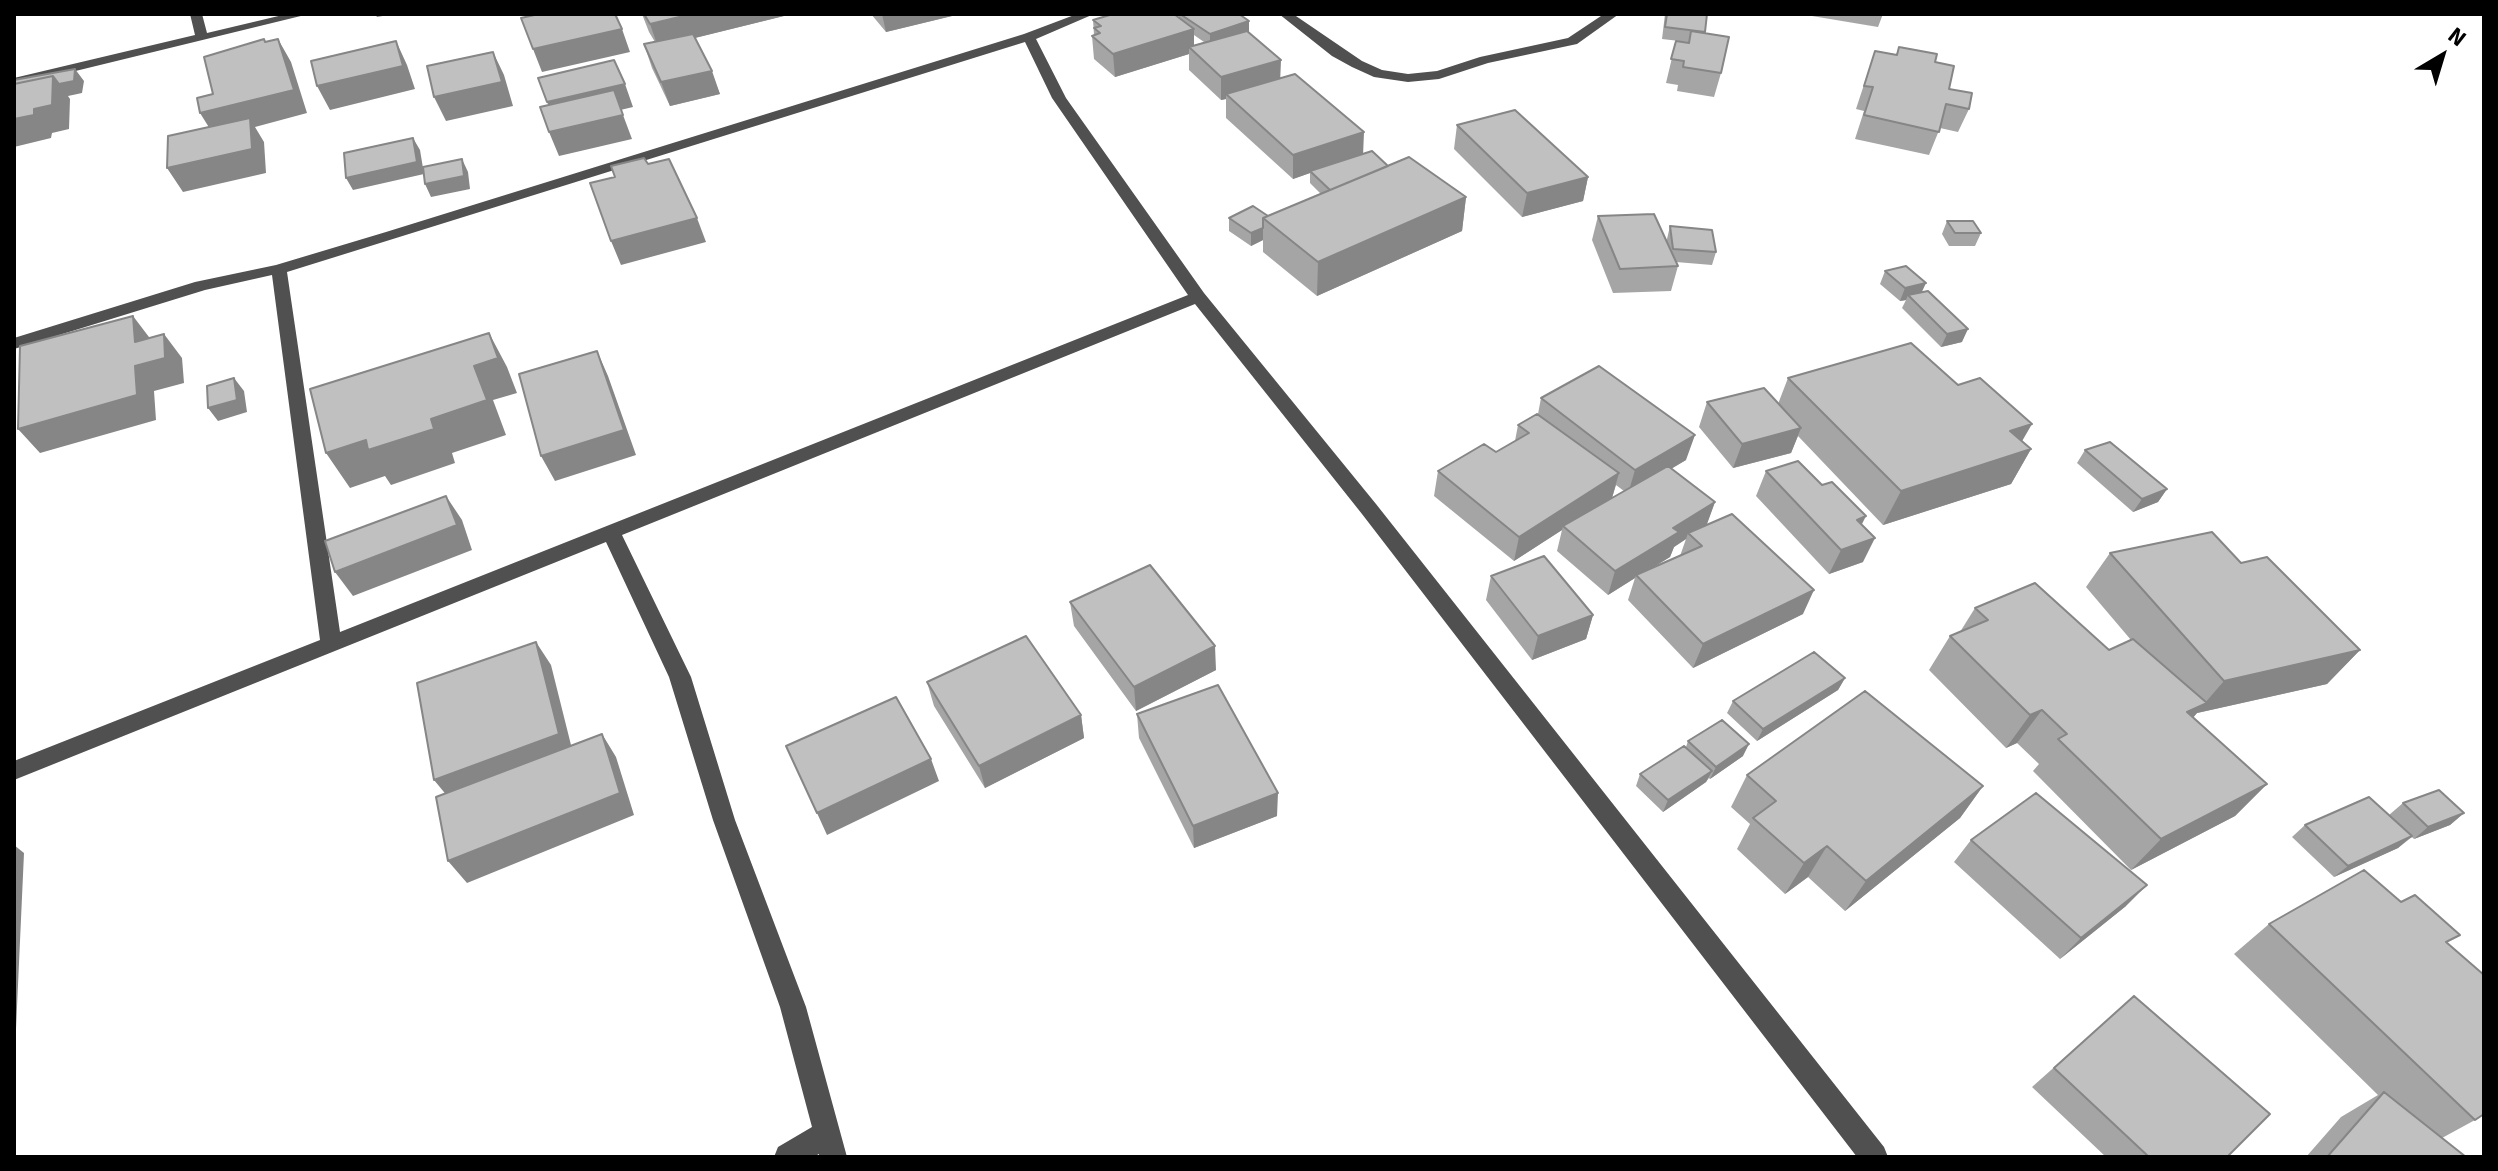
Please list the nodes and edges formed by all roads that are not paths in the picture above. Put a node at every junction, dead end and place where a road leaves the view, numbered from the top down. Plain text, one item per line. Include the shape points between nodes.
1 (196, 14) edge
2 (303, 14) edge
3 (1088, 14) edge
4 (1285, 14) edge
5 (1613, 14) edge
6 (202, 37) junction
7 (1029, 37) junction
8 (14, 82) edge
9 (279, 269) junction
10 (1198, 297) junction
11 (14, 344) edge
12 (610, 531) junction
13 (331, 643) junction
14 (14, 771) edge
15 (830, 1145) edge
16 (788, 1157) edge
17 (1874, 1157) edge

1 - 6 street
2 - 6 street
3 - 7 street
4 - 5 street via 1357,64 1408,78 1572,41
6 - 8 street
7 - 9 street
7 - 10 street via 1059,98
9 - 11 street via 201,286
9 - 13 street
10 - 12 street
10 - 17 street
12 - 13 street
12 - 15 street via 680,677 724,820 793,1007
13 - 14 street
15 - 16 street

